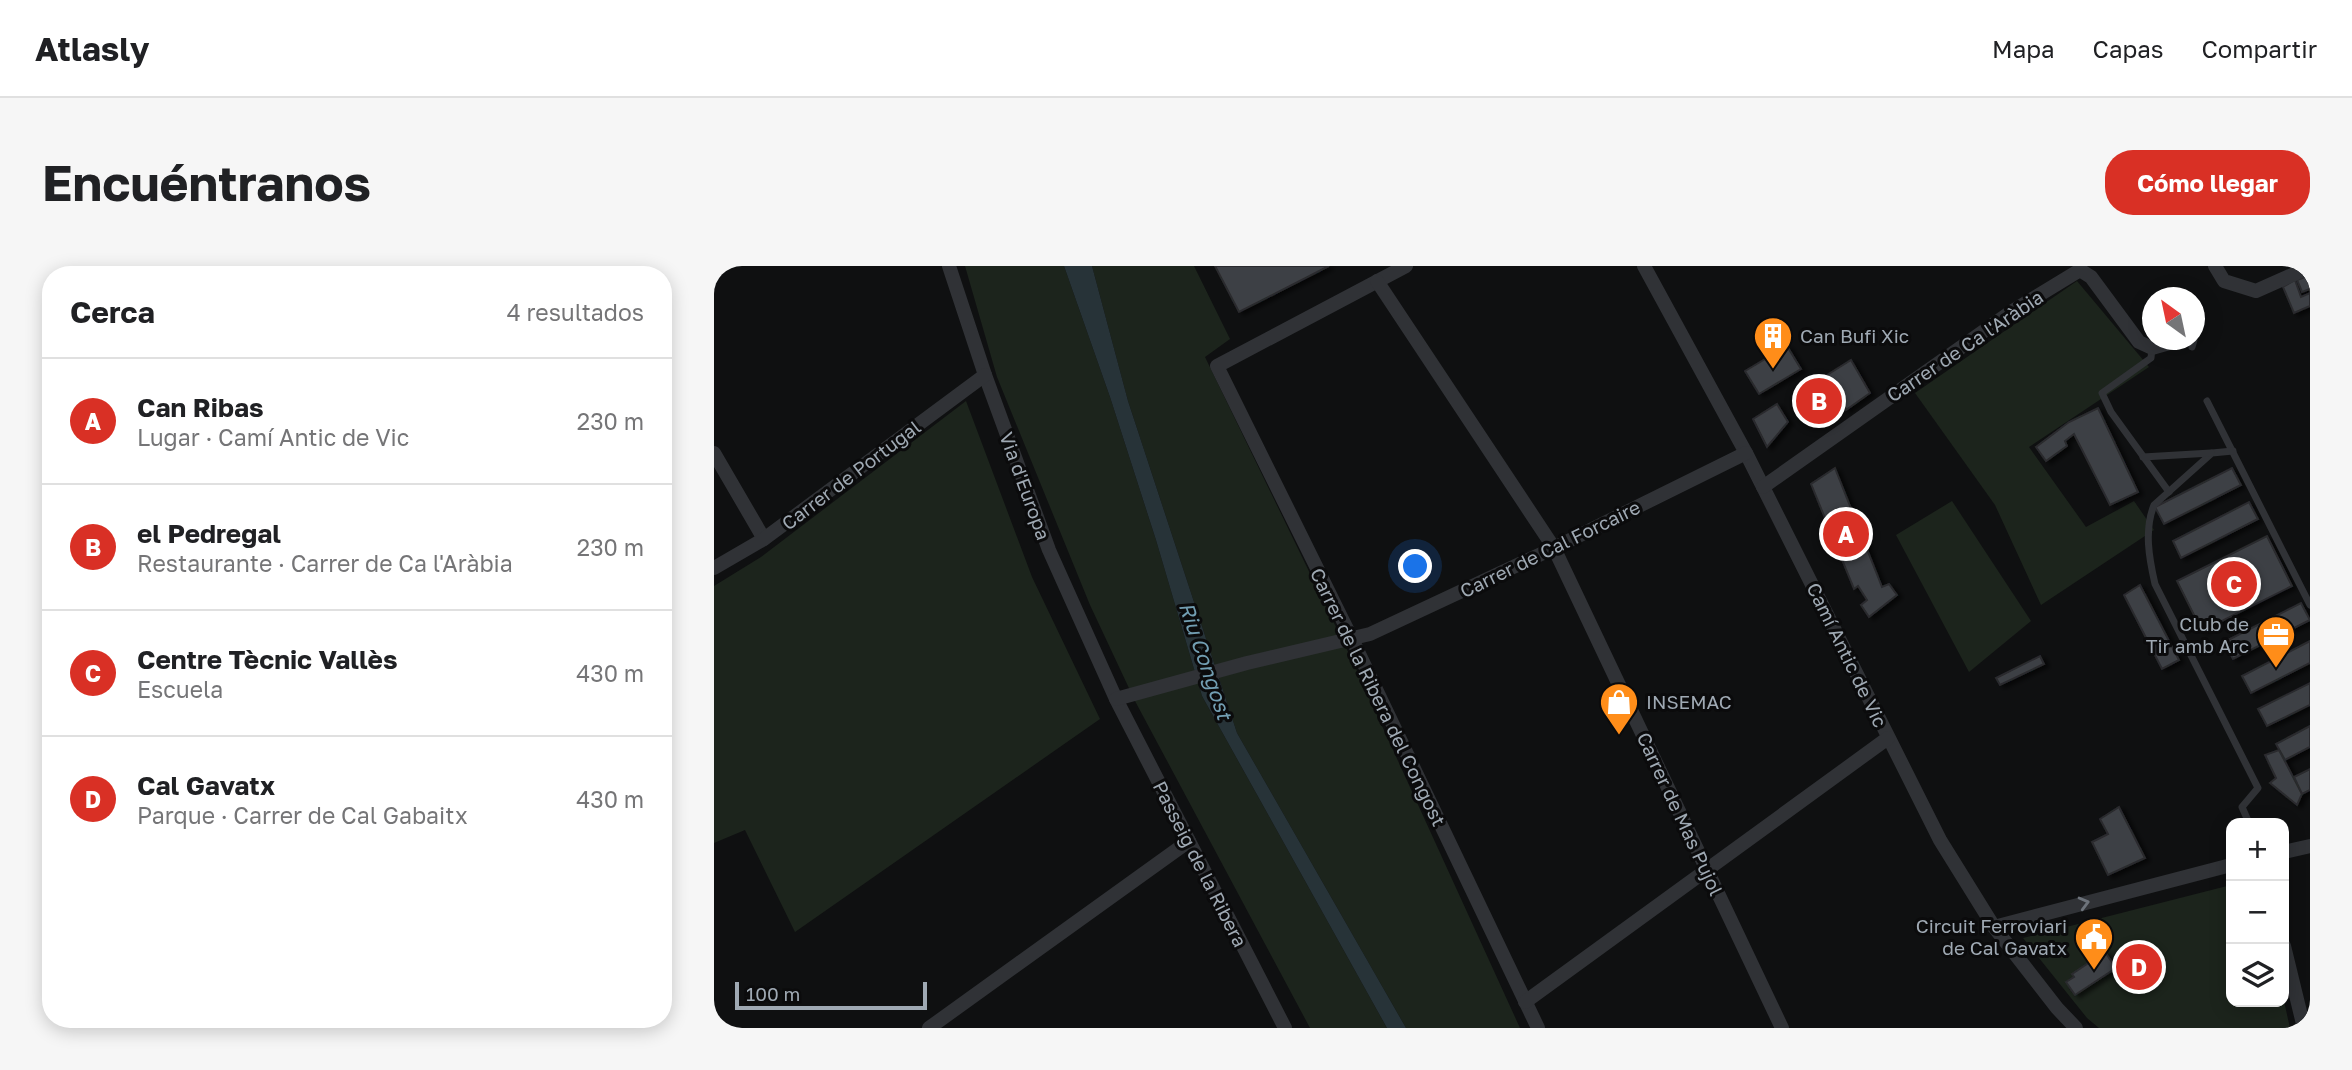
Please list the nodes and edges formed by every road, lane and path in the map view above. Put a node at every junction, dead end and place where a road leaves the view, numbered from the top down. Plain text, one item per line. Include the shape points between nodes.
1 (949, 266) edge
2 (1406, 266) edge
3 (1644, 266) edge
4 (2216, 266) edge
5 (2310, 267) edge
6 (1377, 281) junction
7 (2142, 343) edge
8 (2152, 350) edge
9 (985, 375) junction
10 (2207, 401) dead end
11 (2233, 451) junction
12 (714, 453) edge
13 (1746, 453) junction
14 (2212, 453) junction
15 (2143, 457) junction
16 (1763, 487) junction
17 (2169, 492) junction
18 (764, 539) junction
19 (1554, 548) junction
20 (714, 568) edge
21 (2310, 605) edge
22 (1345, 640) junction
23 (1116, 699) junction
24 (1888, 738) junction
25 (2247, 818) edge
26 (1189, 841) junction
27 (2310, 846) edge
28 (2289, 851) edge
29 (2226, 865) edge
30 (1706, 870) junction
31 (1994, 927) junction
32 (2289, 963) edge
33 (1525, 1002) junction
34 (2305, 1018) edge
35 (929, 1028) edge
36 (1285, 1028) edge
37 (1538, 1028) edge
38 (1782, 1028) edge
39 (2076, 1028) edge

1 - 9 street, Via d'Europa
2 - 6 street
3 - 13 street, Camí Antic de Vic
4 - 5 street via 2224,281 2256,291
6 - 19 street, Carrer de Mas Pujol
6 - 22 street, Carrer de la Ribera del Congost via 1217,366
7 - 16 street, Carrer de Ca l'Aràbia via 2091,276 2080,270 2011,312
8 - 15 lane via 2151,358 2102,393
9 - 18 street, Carrer de Portugal
9 - 23 street, Via d'Europa via 1049,550
10 - 11 lane
11 - 14 lane
11 - 21 lane
12 - 18 street
13 - 16 street, Camí Antic de Vic
13 - 19 street, Carrer de Cal Forcaire
14 - 15 lane
14 - 17 lane
15 - 17 lane
16 - 24 street, Camí Antic de Vic
17 - 25 lane via 2151,513 2148,552 2154,584 2258,788 2242,807
18 - 20 street, Carrer de Portugal
19 - 22 street, Carrer de Cal Forcaire via 1370,634
19 - 30 street, Carrer de Mas Pujol
22 - 23 street, Carrer de Cal Forcaire
22 - 33 street, Carrer de la Ribera del Congost
23 - 26 street, Passeig de la Ribera
24 - 30 street
24 - 31 street, Camí Antic de Vic via 1940,840
26 - 35 street
26 - 36 street, Passeig de la Ribera
27 - 28 street
31 -> 29 street
30 - 33 street
30 - 38 street, Carrer de Mas Pujol
31 - 39 street, Camí Antic de Vic
32 - 34 street
33 - 37 street, Carrer de la Ribera del Congost

